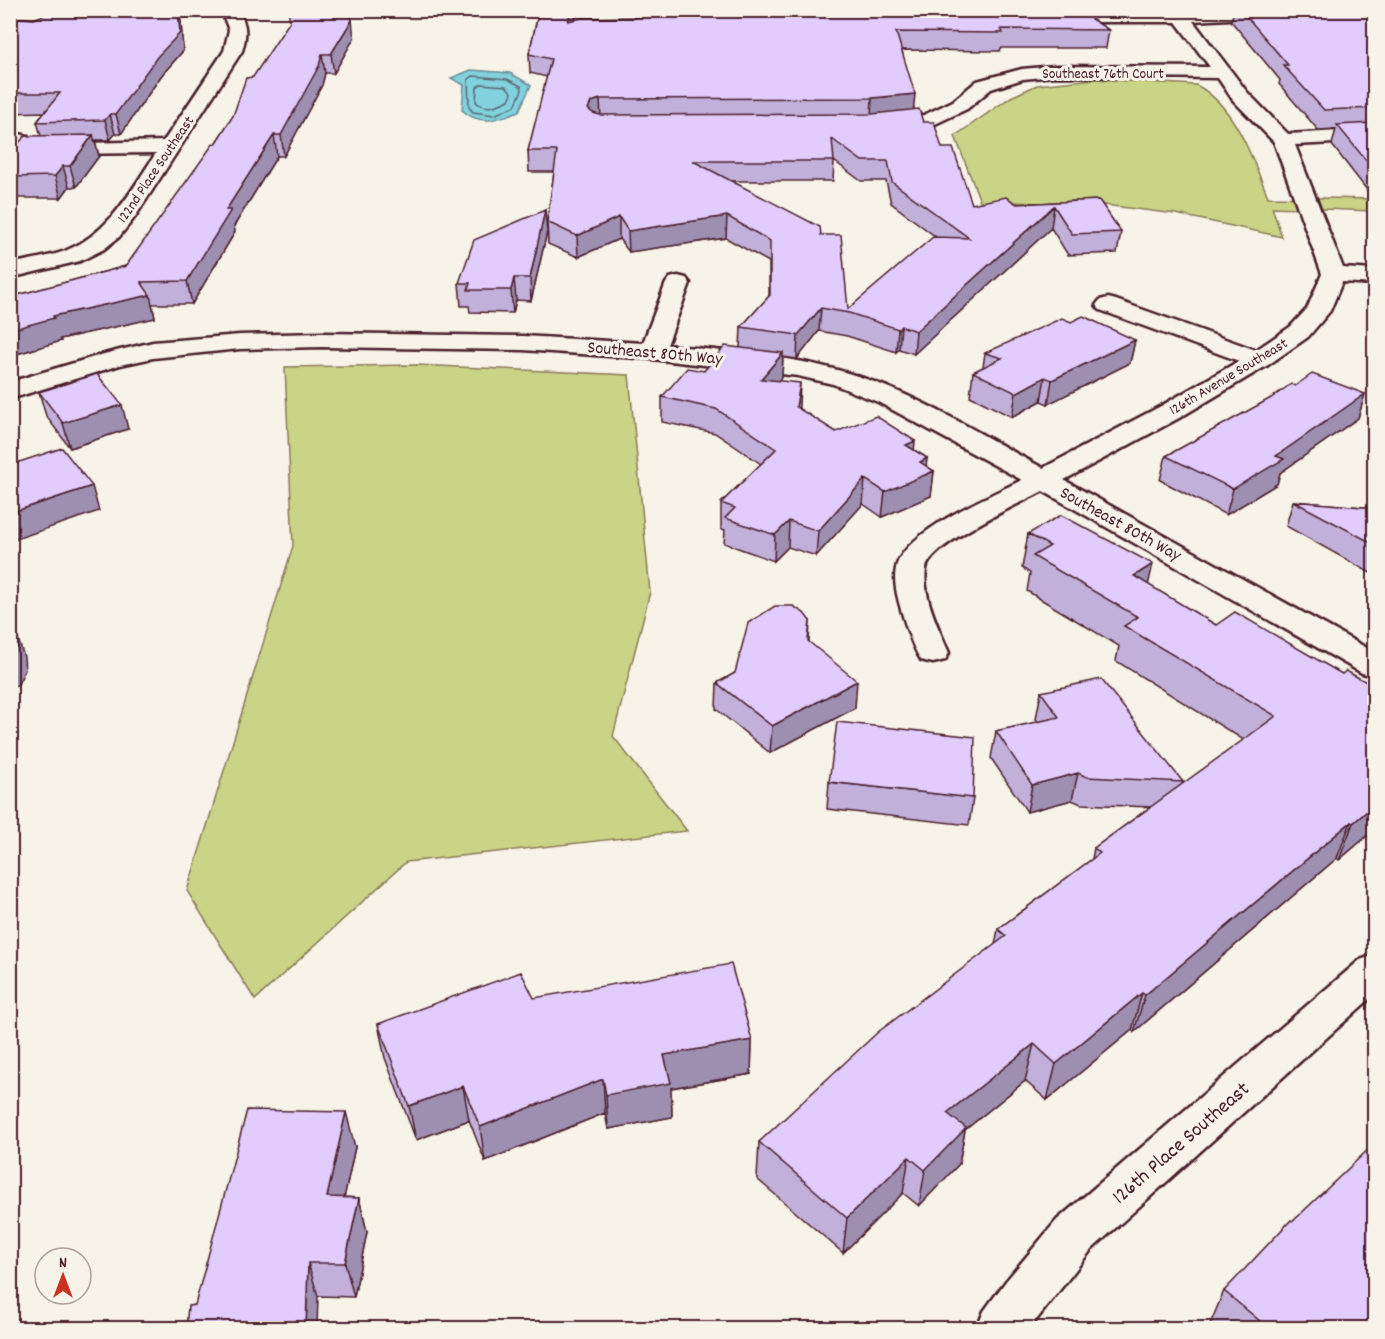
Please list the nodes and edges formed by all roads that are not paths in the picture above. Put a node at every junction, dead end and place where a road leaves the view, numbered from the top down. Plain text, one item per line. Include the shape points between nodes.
1 (229, 10) edge
2 (721, 10) edge
3 (1299, 10) edge
4 (1178, 14) edge
5 (814, 16) edge
6 (1027, 17) edge
7 (78, 19) edge
8 (10, 20) edge
9 (59, 20) junction
10 (10, 28) edge
11 (1221, 73) junction
12 (862, 126) edge
13 (1374, 135) edge
14 (1283, 140) junction
15 (168, 147) junction
16 (16, 148) edge
17 (10, 272) edge
18 (1334, 274) junction
19 (1374, 277) edge
20 (678, 283) dead end
21 (1108, 305) dead end
22 (652, 351) junction
23 (1259, 360) junction
24 (10, 391) edge
25 (1042, 479) junction
26 (933, 653) dead end
27 (1374, 666) edge
28 (1374, 970) edge
29 (1001, 1329) edge

1 - 15 street, 122nd Place Southeast via 237,21 239,36 233,51
2 - 5 street
3 - 4 street
4 - 6 street
4 - 11 street
7 - 9 street
8 - 9 street via 43,14 56,15
9 - 10 street via 52,26 36,29
11 - 12 street, Southeast 76th Court via 1022,74 984,85 960,105 928,120
11 - 14 street
13 - 14 street
14 - 18 street
15 - 16 street
15 - 17 street, 122nd Place Southeast via 124,217 96,244 72,256
18 - 19 street
18 - 23 street, 126th Avenue Southeast via 1318,310 1299,332
20 - 22 street
21 - 23 street
22 - 24 street, Southeast 80th Way via 512,342 240,342 133,354
22 - 25 street, Southeast 80th Way via 799,368 842,379 887,396
23 - 25 street, 126th Avenue Southeast
25 - 26 street, 126th Avenue Southeast via 934,538 915,558 909,574
25 - 27 street, Southeast 80th Way
28 - 29 street, 126th Place Southeast via 1074,1235

